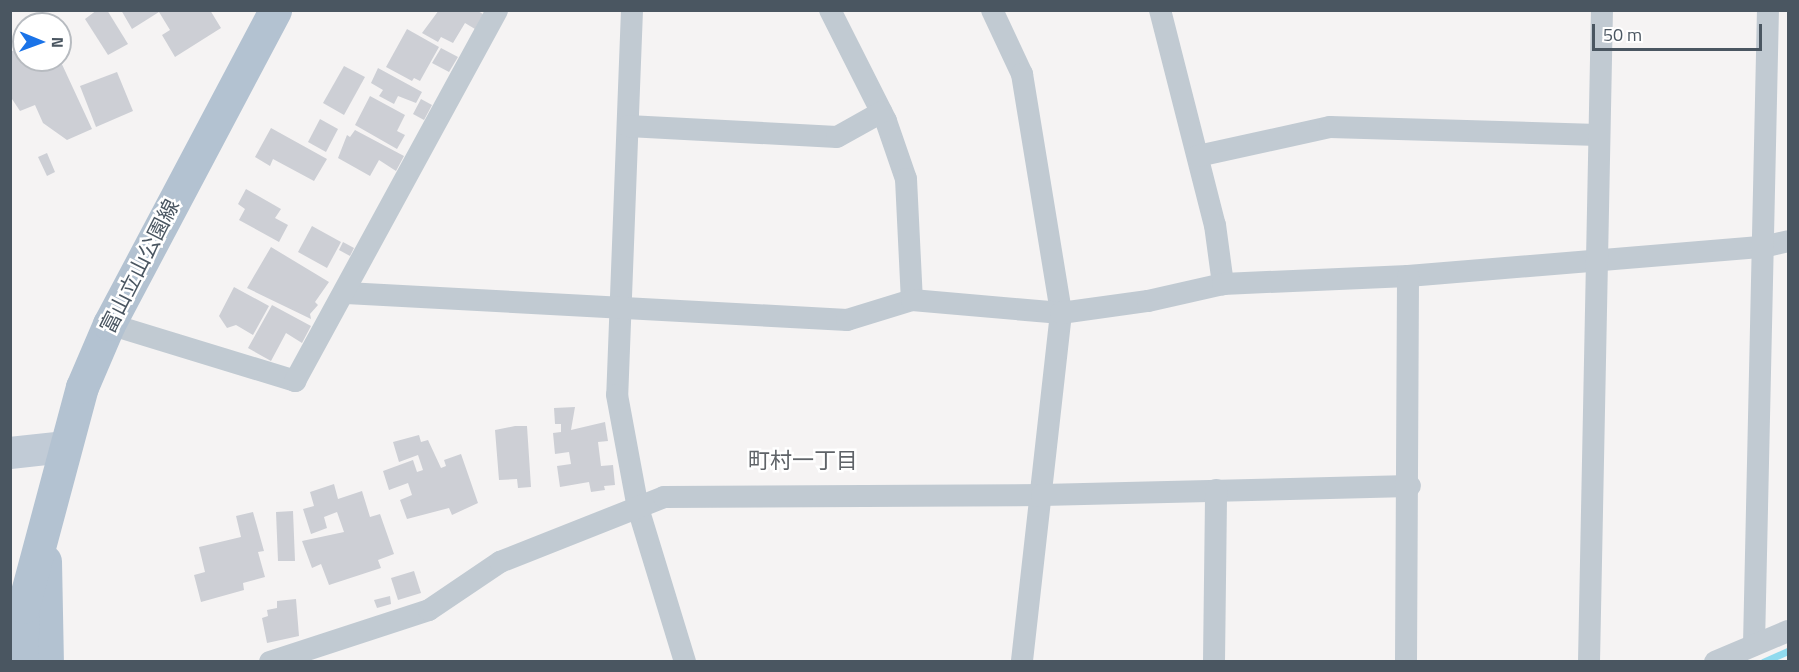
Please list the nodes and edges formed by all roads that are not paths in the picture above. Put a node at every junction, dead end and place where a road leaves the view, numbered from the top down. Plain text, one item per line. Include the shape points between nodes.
1 (275, 10) edge
2 (497, 10) edge
3 (632, 10) edge
4 (830, 10) edge
5 (992, 10) edge
6 (1602, 10) edge
7 (1768, 10) edge
8 (1163, 11) edge
9 (1778, 37) edge
10 (882, 112) junction
11 (628, 126) junction
12 (1598, 135) junction
13 (1198, 156) junction
14 (1788, 241) edge
15 (1763, 247) junction
16 (1595, 260) junction
17 (1408, 276) junction
18 (1223, 284) junction
19 (346, 292) junction
20 (912, 300) junction
21 (621, 307) junction
22 (1061, 313) junction
23 (109, 324) junction
24 (64, 447) junction
25 (10, 453) edge
26 (1410, 486) junction
27 (1216, 490) junction
28 (1042, 495) junction
29 (638, 508) junction
30 (44, 538) junction
31 (1788, 631) edge
32 (1754, 645) junction
33 (21, 662) edge
34 (47, 662) edge
35 (270, 662) edge
36 (685, 662) edge
37 (1022, 662) edge
38 (1214, 662) edge
39 (1406, 662) edge
40 (1589, 662) edge
41 (1715, 662) edge

1 - 23 main road, 富山立山公園線
2 - 19 street
3 - 11 street
4 - 10 street
5 - 22 street via 1022,74
6 - 12 street
7 - 9 street
8 - 13 street
9 - 15 street
10 - 11 street via 837,137
10 - 20 street via 906,179
11 - 21 street
12 - 13 street via 1330,128
12 - 16 street
13 - 18 street via 1215,225
14 - 15 street
15 - 16 street
15 - 32 street
16 - 17 street
16 - 40 street
17 - 18 street
17 - 26 street
18 - 22 street via 1148,301
19 - 21 street
19 - 23 street via 295,381
20 - 21 street via 847,320
20 - 22 street
21 - 29 street via 617,394
22 - 28 street
23 - 24 main road, 富山立山公園線 via 82,387
24 - 25 street
24 - 30 main road, 富山立山公園線
26 - 27 street
26 - 39 street
27 - 28 street
27 - 38 street
28 - 29 street via 664,497
28 - 37 street
29 - 35 street via 500,562 429,610
29 - 36 street
30 - 33 main road, 富山立山公園線 via 23,608
30 - 34 main road, 富山立山公園線
31 - 32 street
32 - 41 street

